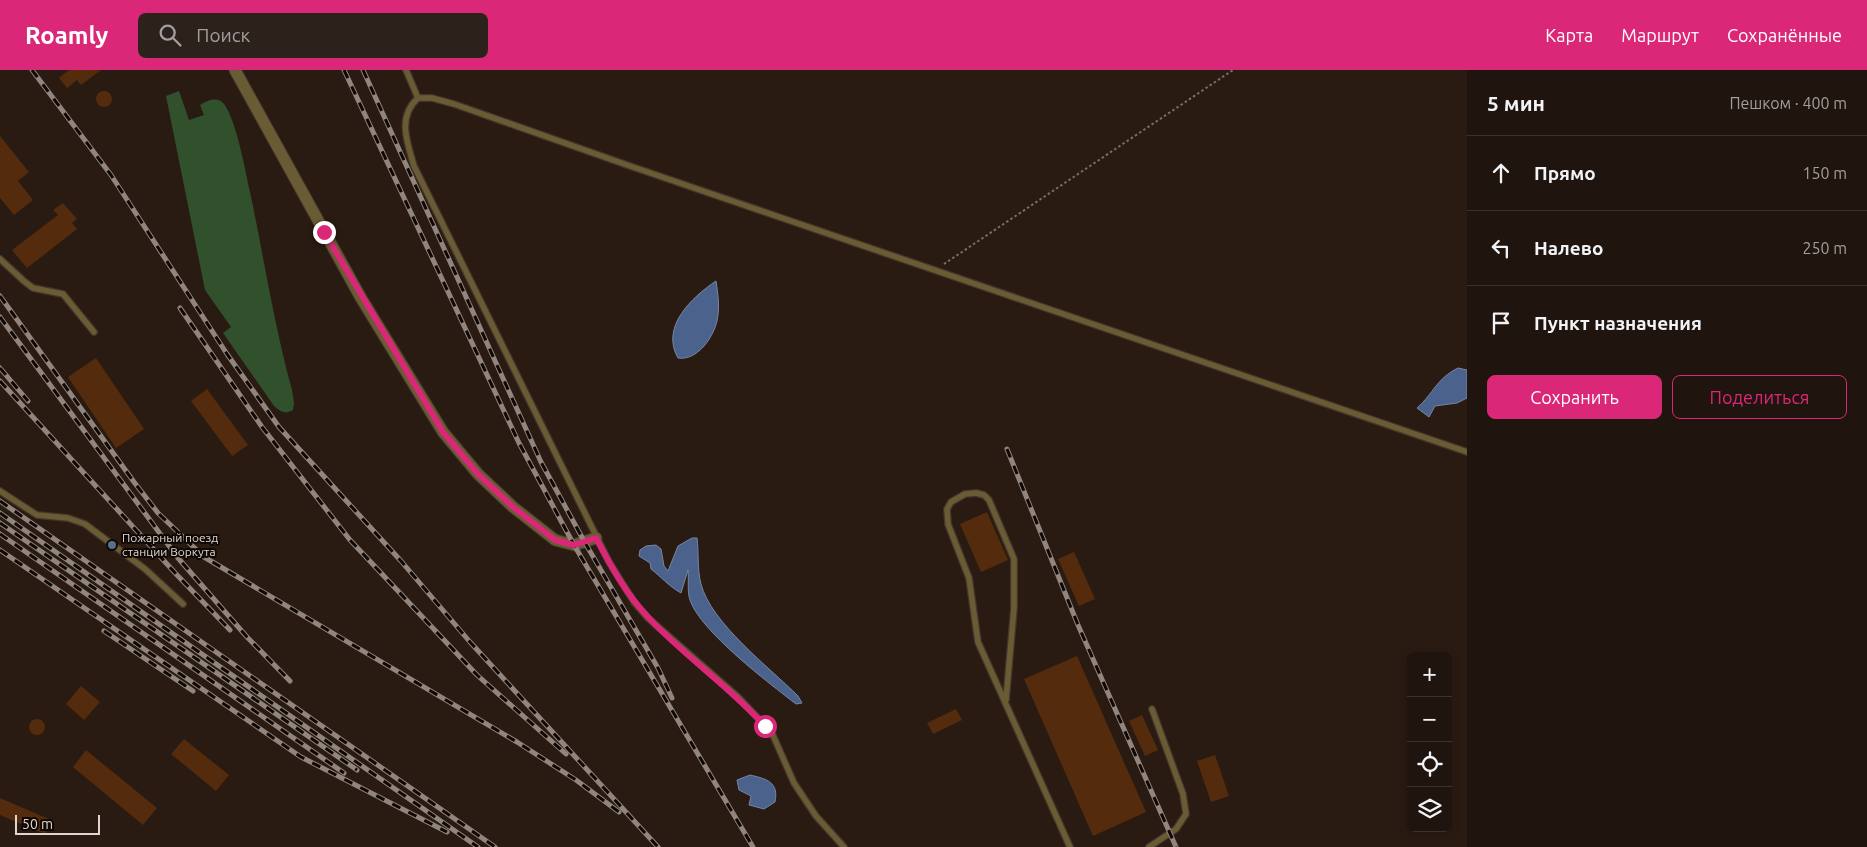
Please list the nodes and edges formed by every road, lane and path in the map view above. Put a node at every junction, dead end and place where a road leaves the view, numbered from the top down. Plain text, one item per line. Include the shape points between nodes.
1 (235, 70) edge
2 (406, 70) edge
3 (1232, 70) edge
4 (418, 98) junction
5 (0, 259) edge
6 (935, 270) junction
7 (94, 332) dead end
8 (1467, 452) edge
9 (0, 491) edge
10 (596, 538) junction
11 (183, 604) dead end
12 (1006, 700) junction
13 (1152, 709) dead end
14 (844, 847) edge
15 (1070, 847) edge
16 (1150, 847) edge

1 - 10 street via 361,298 443,432 478,474 555,540 574,545
2 - 4 lane
3 - 6 path
4 - 6 lane via 454,104
4 - 10 lane via 410,106 405,126 414,166
5 - 7 lane via 33,288 63,294
6 - 8 lane
9 - 11 lane via 37,514 85,524 145,569
10 - 14 lane via 620,581 648,618 737,696 772,733 794,783 816,816
12 - 12 lane via 978,642 969,578 948,524 947,509 951,502 965,494 976,493 989,500 1014,559 1014,608
12 - 15 lane
13 - 16 lane via 1184,799 1186,814 1176,829

